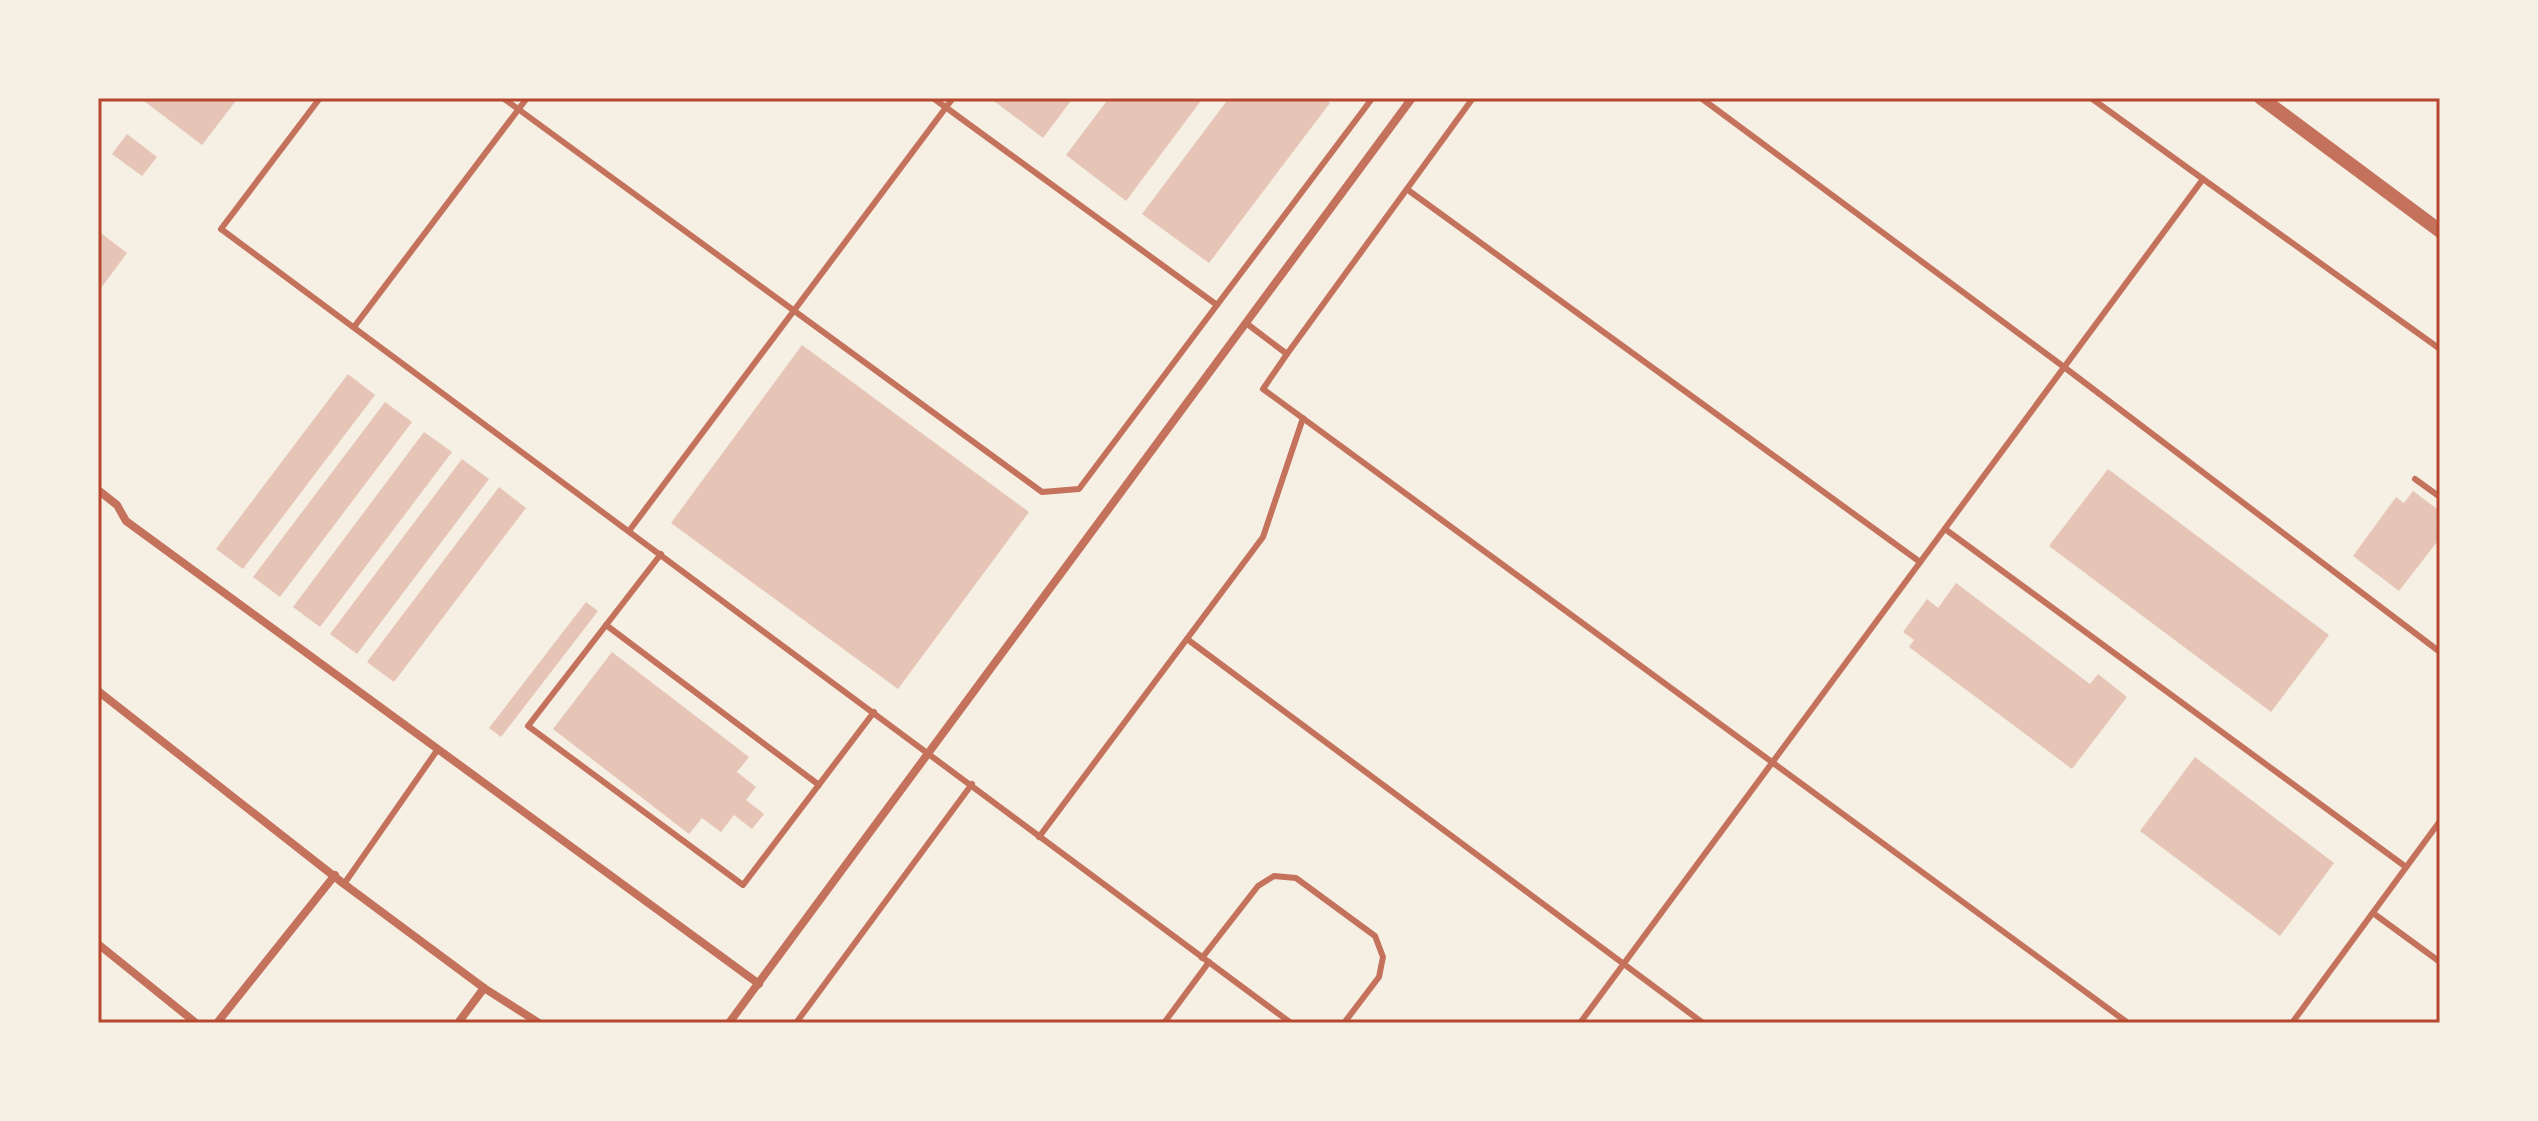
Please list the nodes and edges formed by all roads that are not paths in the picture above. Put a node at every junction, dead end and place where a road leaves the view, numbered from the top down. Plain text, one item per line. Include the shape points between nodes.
1 (320, 98) edge
2 (503, 98) edge
3 (527, 98) edge
4 (933, 98) edge
5 (953, 98) edge
6 (1412, 98) edge
7 (1473, 98) edge
8 (1701, 98) edge
9 (2091, 98) edge
10 (2261, 98) edge
11 (1370, 99) edge
12 (946, 108) junction
13 (518, 109) junction
14 (2203, 179) junction
15 (1408, 190) junction
16 (2440, 231) edge
17 (1217, 305) junction
18 (793, 312) junction
19 (1246, 323) junction
20 (354, 327) junction
21 (2440, 349) edge
22 (1287, 354) junction
23 (2064, 367) junction
24 (1303, 418) junction
25 (2415, 479) dead end
26 (98, 490) edge
27 (2440, 497) edge
28 (1945, 529) junction
29 (629, 531) junction
30 (661, 554) junction
31 (1920, 562) junction
32 (606, 625) junction
33 (1187, 639) junction
34 (2440, 652) edge
35 (98, 691) edge
36 (874, 712) junction
37 (438, 749) junction
38 (928, 752) junction
39 (1772, 763) junction
40 (972, 784) junction
41 (819, 785) junction
42 (2440, 821) edge
43 (1039, 837) junction
44 (2406, 867) junction
45 (335, 875) junction
46 (344, 884) junction
47 (2373, 913) junction
48 (98, 944) edge
49 (1206, 960) junction
50 (2440, 962) edge
51 (1624, 964) junction
52 (759, 984) junction
53 (484, 988) junction
54 (196, 1023) edge
55 (217, 1023) edge
56 (458, 1023) edge
57 (539, 1023) edge
58 (729, 1023) edge
59 (796, 1023) edge
60 (1164, 1023) edge
61 (1291, 1023) edge
62 (1344, 1023) edge
63 (1580, 1023) edge
64 (1703, 1023) edge
65 (2128, 1023) edge
66 (2292, 1023) edge

1 - 20 lane via 221,229
2 - 13 lane
3 - 13 lane
4 - 12 lane
5 - 12 lane
6 - 19 street
7 - 15 lane
8 - 23 lane
9 - 14 lane
10 - 16 street
11 - 17 lane
12 - 17 lane
12 - 18 lane
13 - 18 lane
13 - 20 lane
14 - 21 lane
14 - 23 lane
15 - 22 lane
15 - 31 lane
17 - 18 lane via 1079,489 1042,492
18 - 29 lane
19 - 22 lane
19 - 38 street
20 - 29 lane
22 - 24 lane via 1263,389
23 - 28 lane
23 - 34 lane
24 - 33 lane via 1263,537
24 - 39 lane
25 - 27 lane
26 - 37 street via 117,505 126,521
28 - 31 lane
28 - 44 lane
29 - 30 lane
30 - 32 lane
30 - 36 lane
31 - 39 lane
32 - 41 lane
32 - 41 lane via 528,726 743,885
33 - 43 lane
33 - 51 lane
35 - 45 street
36 - 38 lane
36 - 41 lane
37 - 46 lane
37 - 52 street
38 - 40 lane
38 - 52 street
39 - 51 lane
39 - 65 lane
40 - 43 lane
40 - 59 lane
42 - 44 lane
43 - 49 lane
44 - 47 lane
45 - 46 street
45 - 55 street
46 - 53 street
47 - 50 lane
47 - 66 lane
48 - 54 street
49 - 60 lane
49 - 61 lane
49 - 62 lane via 1258,886 1274,876 1296,878 1375,936 1383,957 1379,977
51 - 63 lane
51 - 64 lane
52 - 58 street
53 - 56 street
53 - 57 street

